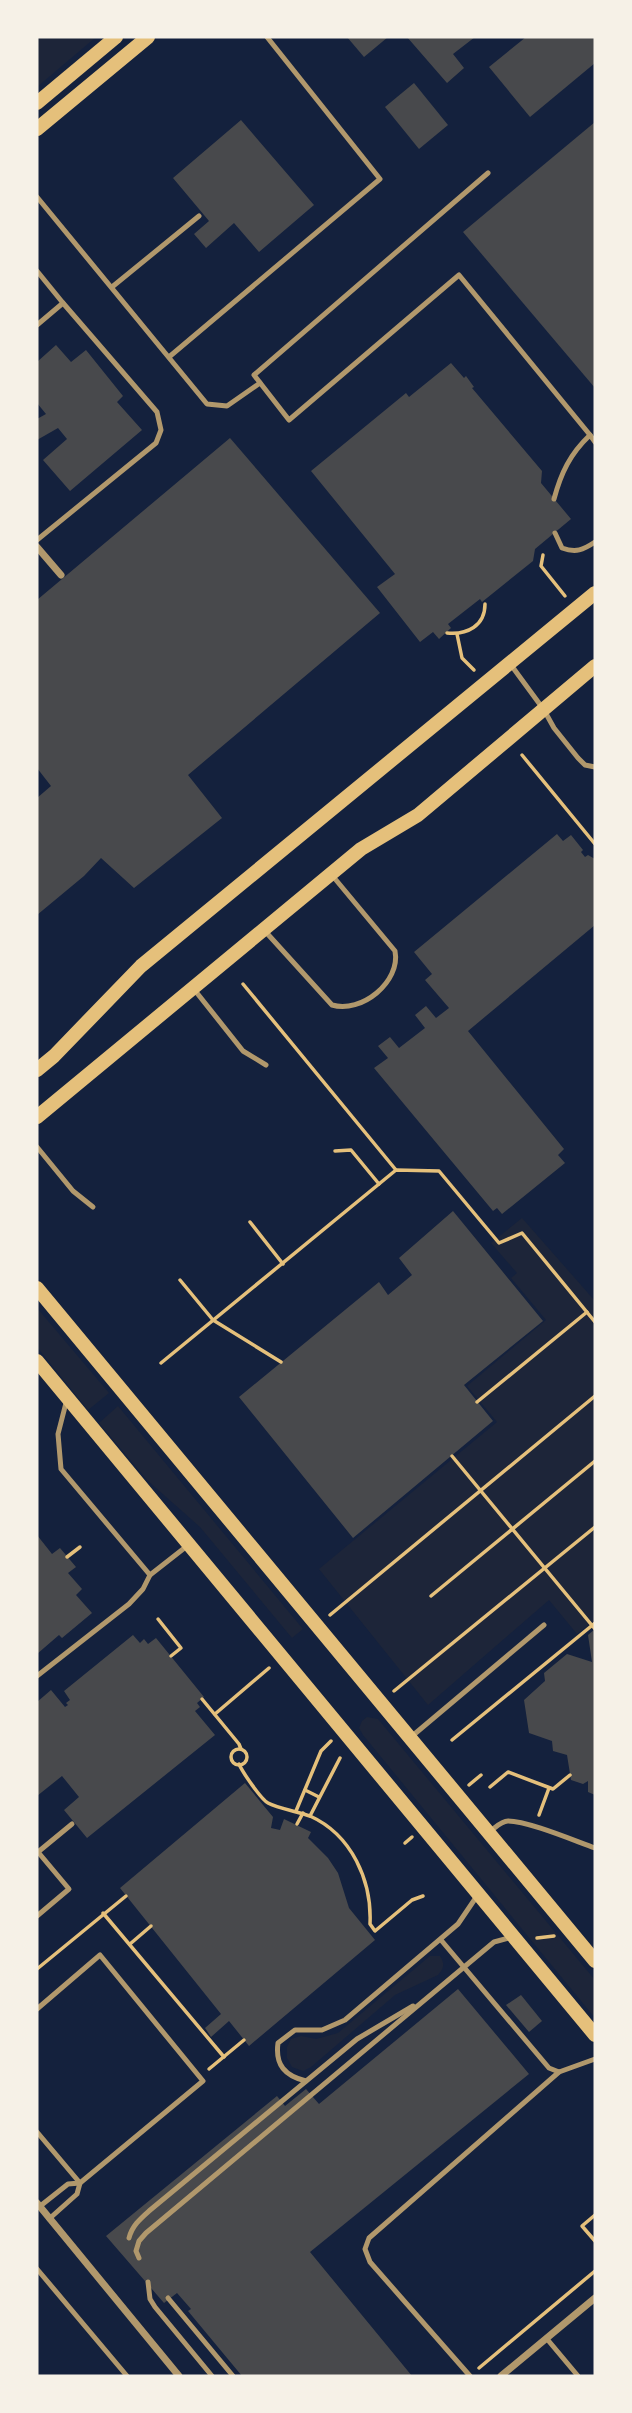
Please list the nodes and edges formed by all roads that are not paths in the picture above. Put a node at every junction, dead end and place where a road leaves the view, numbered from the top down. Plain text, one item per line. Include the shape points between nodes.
1 (116, 37) edge
2 (148, 37) edge
3 (267, 37) edge
4 (37, 103) edge
5 (37, 130) edge
6 (488, 173) dead end
7 (37, 197) edge
8 (199, 216) dead end
9 (37, 271) edge
10 (112, 287) junction
11 (63, 303) junction
12 (37, 325) edge
13 (169, 357) junction
14 (260, 383) junction
15 (590, 435) junction
16 (595, 442) edge
17 (554, 499) dead end
18 (555, 533) dead end
19 (37, 540) edge
20 (595, 542) edge
21 (37, 547) edge
22 (61, 575) dead end
23 (595, 593) edge
24 (510, 663) junction
25 (595, 666) edge
26 (544, 710) junction
27 (595, 767) edge
28 (331, 874) junction
29 (264, 930) junction
30 (193, 988) junction
31 (266, 1065) dead end
32 (37, 1070) edge
33 (37, 1117) edge
34 (37, 1147) edge
35 (93, 1207) dead end
36 (37, 1288) edge
37 (37, 1361) edge
38 (67, 1398) junction
39 (189, 1544) junction
40 (150, 1575) junction
41 (544, 1625) dead end
42 (37, 1676) edge
43 (411, 1737) junction
44 (72, 1824) dead end
45 (489, 1832) junction
46 (595, 1848) edge
47 (478, 1893) junction
48 (37, 1916) edge
49 (515, 1938) junction
50 (441, 1940) junction
51 (595, 1961) edge
52 (463, 1967) junction
53 (425, 1999) junction
54 (37, 2009) edge
55 (595, 2035) edge
56 (595, 2059) edge
57 (559, 2072) junction
58 (306, 2081) junction
59 (37, 2132) edge
60 (80, 2183) junction
61 (38, 2205) edge
62 (49, 2218) junction
63 (129, 2238) dead end
64 (139, 2258) dead end
65 (37, 2269) edge
66 (148, 2282) dead end
67 (168, 2298) dead end
68 (595, 2298) edge
69 (547, 2339) junction
70 (127, 2376) edge
71 (179, 2376) edge
72 (212, 2376) edge
73 (233, 2376) edge
74 (470, 2376) edge
75 (501, 2376) edge
76 (578, 2376) edge

1 - 4 main road
2 - 5 main road
3 - 13 lane via 380,179
6 - 14 lane via 254,375
7 - 10 lane
8 - 10 lane
9 - 11 lane
10 - 13 lane
11 - 12 lane
11 - 19 lane via 157,412 161,430 156,443
13 - 14 lane via 206,404 227,406
14 - 15 lane via 289,420 459,275
15 - 16 lane
15 - 17 lane via 565,464
18 - 20 lane via 562,548 572,551
21 - 22 street
23 - 24 main road
24 - 26 lane
24 - 32 main road via 141,966
25 - 26 main road
26 - 27 lane via 578,758
26 - 28 main road via 418,815 361,849
28 - 29 main road
28 - 29 lane via 395,951 394,968 371,997 350,1006 332,1005
29 - 30 main road
30 - 31 lane via 243,1051
30 - 33 main road
34 - 35 lane via 73,1191
36 - 43 main road
37 - 38 main road
38 - 39 main road
38 - 40 lane via 58,1434 61,1469
39 - 40 lane
39 - 47 main road
40 - 42 lane via 129,1604
41 - 43 lane
43 - 45 main road
44 - 48 lane via 38,1852 69,1889
45 - 46 lane via 508,1821
45 - 51 main road
47 - 49 main road
47 - 50 lane via 470,1910
49 - 52 lane via 494,1942
49 - 55 main road
50 - 52 lane
50 - 58 lane via 345,2020 322,2030 295,2030 278,2043 276,2053 285,2073
52 - 53 lane
52 - 57 lane via 549,2068
53 - 58 lane via 372,2028
53 - 64 lane via 146,2233 136,2251
54 - 60 lane via 100,1955 203,2081
56 - 57 lane
57 - 74 lane via 369,2238 365,2249 370,2262
58 - 63 lane via 143,2216
59 - 60 lane
60 - 61 lane via 68,2183
60 - 62 lane via 78,2194
61 - 62 street
62 - 71 street
65 - 70 lane
66 - 72 lane via 155,2307
67 - 73 lane
68 - 69 street
69 - 75 street
69 - 76 lane

